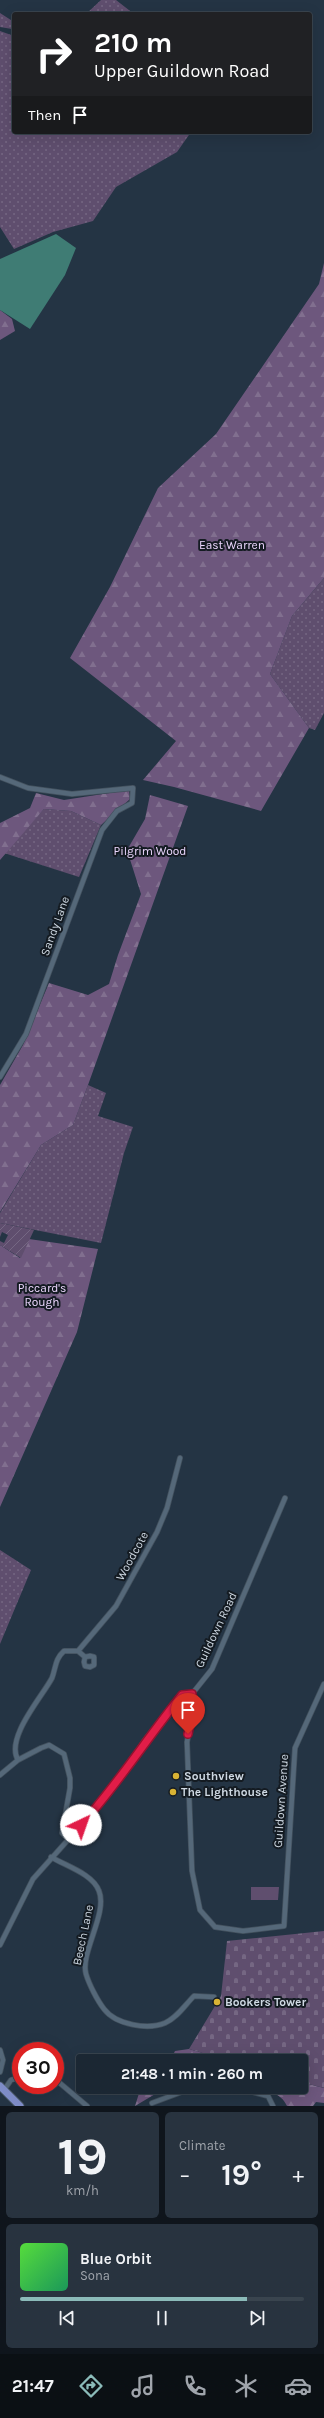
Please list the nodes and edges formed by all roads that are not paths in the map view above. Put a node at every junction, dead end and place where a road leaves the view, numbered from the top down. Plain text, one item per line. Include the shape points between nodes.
1 (0, 777) edge
2 (0, 1077) edge
3 (180, 1458) dead end
4 (285, 1498) dead end
5 (78, 1651) junction
6 (86, 1657) dead end
7 (324, 1684) edge
8 (192, 1694) junction
9 (18, 1760) junction
10 (0, 1775) edge
11 (68, 1839) junction
12 (51, 1857) junction
13 (0, 1945) edge
14 (214, 1997) dead end
15 (0, 2050) edge
16 (0, 2072) edge
17 (12, 2080) edge
18 (64, 2087) edge
19 (2, 2088) edge
20 (176, 2094) edge
21 (260, 2094) edge
22 (152, 2103) dead end
23 (20, 2106) edge
24 (87, 2106) edge
25 (273, 2106) edge

1 - 2 street, Sandy Lane via 28,788 72,794 133,788 132,803 117,811 102,830 26,1034
3 - 5 street, Woodcote via 167,1508 157,1532 116,1606
4 - 8 street, Guildown Road via 212,1669
5 - 6 street
5 - 9 street via 64,1651 58,1657 52,1678 21,1730 16,1750
7 - 8 street, Guildown Avenue via 295,1748 284,1926 243,1931 215,1927 200,1910 192,1871 187,1742 194,1705
8 - 11 street, Guildown Road via 182,1695 145,1740 109,1794
9 - 10 street
9 - 11 street via 49,1745 64,1754 70,1788 62,1833
11 - 12 street, Guildown Road
12 - 13 street, Guildown Road via 33,1879
12 - 14 street, Beech Lane via 95,1882 100,1893 100,1906 85,1973 104,2010 125,2023 147,2028 166,2023 194,1996
15 - 16 street via 3,2060
17 - 19 street
18 - 24 street
19 - 23 main road
20 - 22 street
21 - 25 street via 268,2096

